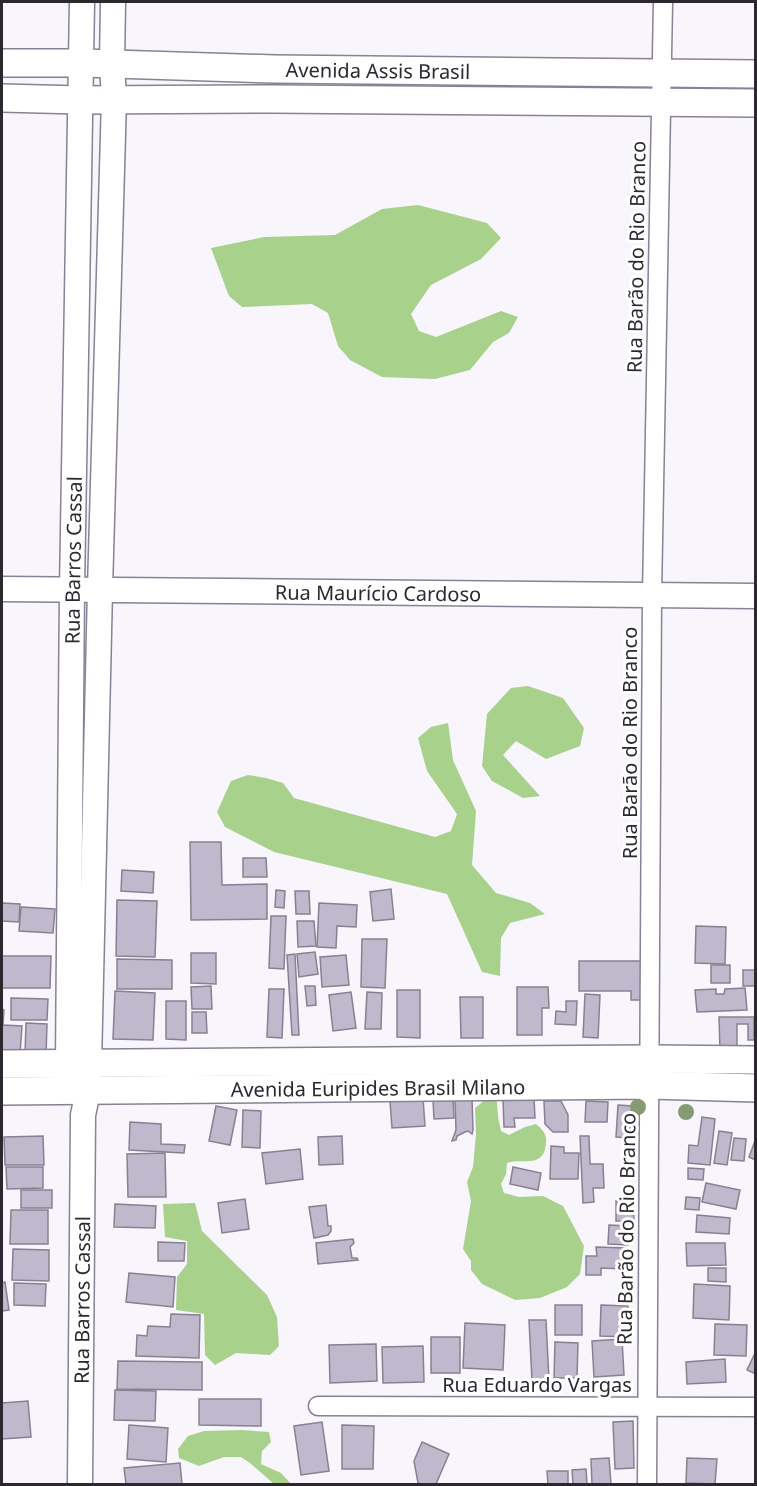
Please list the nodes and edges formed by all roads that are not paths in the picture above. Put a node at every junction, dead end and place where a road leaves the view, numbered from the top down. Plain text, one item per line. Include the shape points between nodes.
1 (82, 2) edge
2 (113, 2) edge
3 (663, 2) edge
4 (2, 63) edge
5 (82, 63) junction
6 (112, 64) junction
7 (274, 69) junction
8 (663, 72) junction
9 (756, 74) edge
10 (2, 98) edge
11 (114, 99) junction
12 (273, 99) junction
13 (80, 100) junction
14 (662, 102) junction
15 (756, 103) edge
16 (76, 362) junction
17 (106, 364) junction
18 (2, 589) edge
19 (72, 589) junction
20 (100, 589) junction
21 (652, 595) junction
22 (756, 596) edge
23 (70, 787) junction
24 (95, 788) junction
25 (650, 1059) junction
26 (756, 1060) edge
27 (368, 1061) junction
28 (2, 1064) edge
29 (78, 1064) junction
30 (650, 1085) junction
31 (370, 1088) junction
32 (756, 1088) edge
33 (2, 1091) edge
34 (81, 1099) junction
35 (318, 1406) dead end
36 (647, 1407) junction
37 (756, 1407) edge
38 (80, 1485) edge
39 (647, 1485) edge

1 - 5 street, Rua Barros Cassal
2 - 6 street, Rua Barros Cassal
3 - 8 street, Rua Barão do Rio Branco
4 - 5 main road, Avenida Assis Brasil
5 - 6 main road, Avenida Assis Brasil
5 - 13 street, Rua Barros Cassal
6 - 7 main road, Avenida Assis Brasil
6 - 11 street, Rua Barros Cassal
7 - 8 main road, Avenida Assis Brasil
7 - 12 main road
8 - 9 main road, Avenida Assis Brasil
8 - 14 street, Rua Barão do Rio Branco
10 - 13 main road, Avenida Assis Brasil
11 - 12 main road, Avenida Assis Brasil
11 - 13 main road, Avenida Assis Brasil
11 - 17 street, Rua Barros Cassal
12 - 14 main road, Avenida Assis Brasil
13 - 16 street, Rua Barros Cassal
14 - 15 main road, Avenida Assis Brasil
14 - 21 street, Rua Barão do Rio Branco
16 - 17 street
16 - 19 street, Rua Barros Cassal
17 - 20 street, Rua Barros Cassal
18 - 19 street, Rua Maurício Cardoso
19 - 20 street, Rua Maurício Cardoso
19 - 23 street, Rua Barros Cassal
20 - 21 street, Rua Maurício Cardoso
20 - 24 street, Rua Barros Cassal
21 - 22 street, Rua Maurício Cardoso
21 - 25 street, Rua Barão do Rio Branco
23 - 24 street
23 - 29 street, Rua Barros Cassal
24 - 29 street, Rua Barros Cassal
25 - 26 main road, Avenida Euripides Brasil Milano
25 - 27 main road, Avenida Euripides Brasil Milano
25 - 30 street, Rua Barão do Rio Branco
27 - 29 main road, Avenida Euripides Brasil Milano
27 - 31 main road
28 - 29 main road, Avenida Euripides Brasil Milano
29 - 34 street, Rua Barros Cassal
30 - 31 main road, Avenida Euripides Brasil Milano
30 - 32 main road, Avenida Euripides Brasil Milano
30 - 36 street, Rua Barão do Rio Branco
31 - 34 main road, Avenida Euripides Brasil Milano
33 - 34 main road, Avenida Euripides Brasil Milano
34 - 38 street, Rua Barros Cassal
35 - 36 street, Rua Eduardo Vargas
36 - 37 street, Rua Eduardo Vargas
36 - 39 street, Rua Barão do Rio Branco

